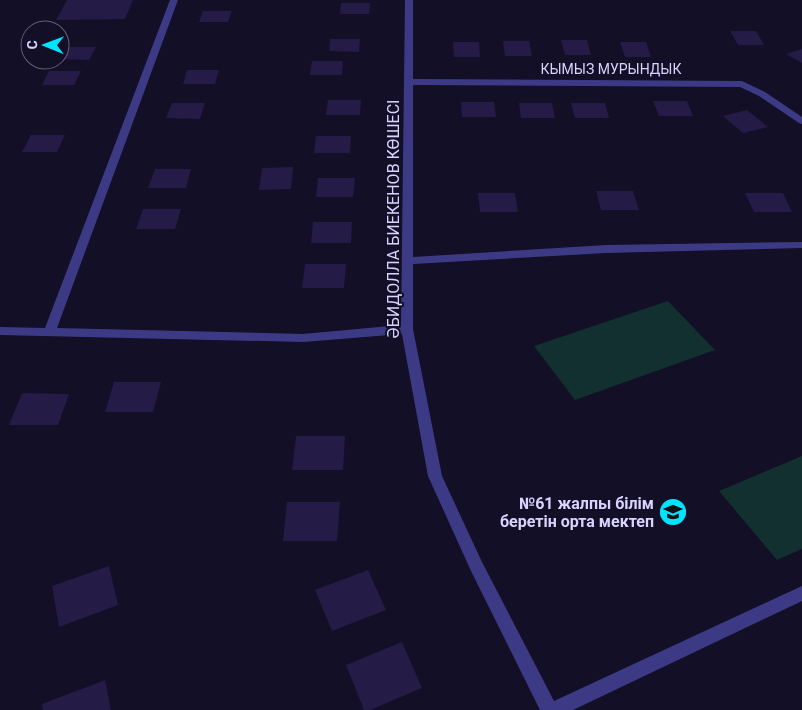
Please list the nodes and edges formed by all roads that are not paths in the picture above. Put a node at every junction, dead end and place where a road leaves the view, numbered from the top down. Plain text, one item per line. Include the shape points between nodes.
1 (174, 0) edge
2 (409, 0) edge
3 (408, 82) junction
4 (802, 121) edge
5 (802, 245) edge
6 (406, 261) junction
7 (407, 330) junction
8 (0, 331) edge
9 (50, 331) junction
10 (802, 593) edge
11 (549, 710) edge
12 (554, 710) edge

1 - 9 street
2 - 3 street, ӘБИДОЛЛА БИЕКЕНОВ КӨШЕСІ
3 - 4 street, КЫМЫЗ МУРЫНДЫК via 742,84
3 - 6 street, ӘБИДОЛЛА БИЕКЕНОВ КӨШЕСІ
5 - 6 street via 606,250
6 - 7 street, ӘБИДОЛЛА БИЕКЕНОВ КӨШЕСІ
7 - 9 street via 303,338
7 - 11 street, ӘБИДОЛЛА БИЕКЕНОВ КӨШЕСІ via 435,476 476,566
8 - 9 street
10 - 12 street

